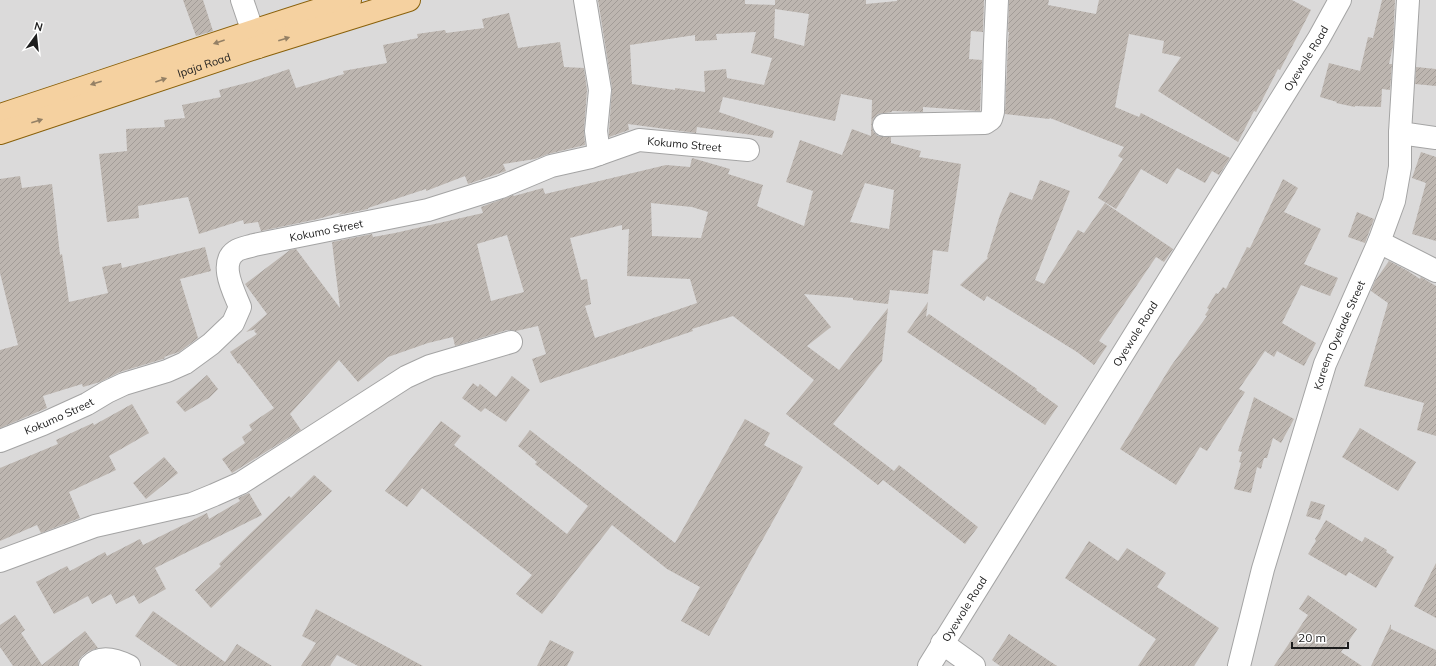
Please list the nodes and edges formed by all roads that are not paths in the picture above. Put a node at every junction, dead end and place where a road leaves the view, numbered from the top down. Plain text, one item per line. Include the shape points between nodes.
1 (242, 0) edge
2 (350, 0) edge
3 (585, 0) edge
4 (997, 0) edge
5 (1340, 0) edge
6 (1408, 0) edge
7 (403, 1) edge
8 (255, 39) junction
9 (0, 115) edge
10 (884, 125) dead end
11 (0, 133) edge
12 (1400, 133) junction
13 (1436, 138) edge
14 (748, 150) dead end
15 (599, 154) junction
16 (1379, 242) junction
17 (1436, 271) edge
18 (511, 342) dead end
19 (0, 441) edge
20 (0, 561) edge
21 (942, 643) junction
22 (90, 666) edge
23 (129, 666) edge
24 (928, 666) edge
25 (974, 666) edge
26 (1239, 666) edge

1 - 8 street
2 - 8 main road, Ipaja Road
3 - 15 street via 600,90 596,131
4 - 10 street via 991,119 985,123
5 - 21 street, Oyewole Road via 1315,45
6 - 12 street, Kareem Oyelade Street
8 -> 7 main road, Ipaja Road
8 -> 9 main road, Ipaja Road via 140,69
11 -> 8 main road, Ipaja Road
12 - 13 street
12 - 16 street, Kareem Oyelade Street via 1400,167 1394,201
14 - 15 street, Kokumo Street via 639,140
15 - 19 street, Kokumo Street via 551,166 500,187 428,210 254,245 235,252 228,260 227,271 240,307 233,324 211,344 185,363 124,384 87,404
16 - 17 street
16 - 26 street, Kareem Oyelade Street via 1325,364 1263,569
18 - 20 street via 430,366 406,377 247,479 214,495 192,504 95,526
21 - 24 street, Oyewole Road
21 - 25 street
22 - 23 street via 104,659

